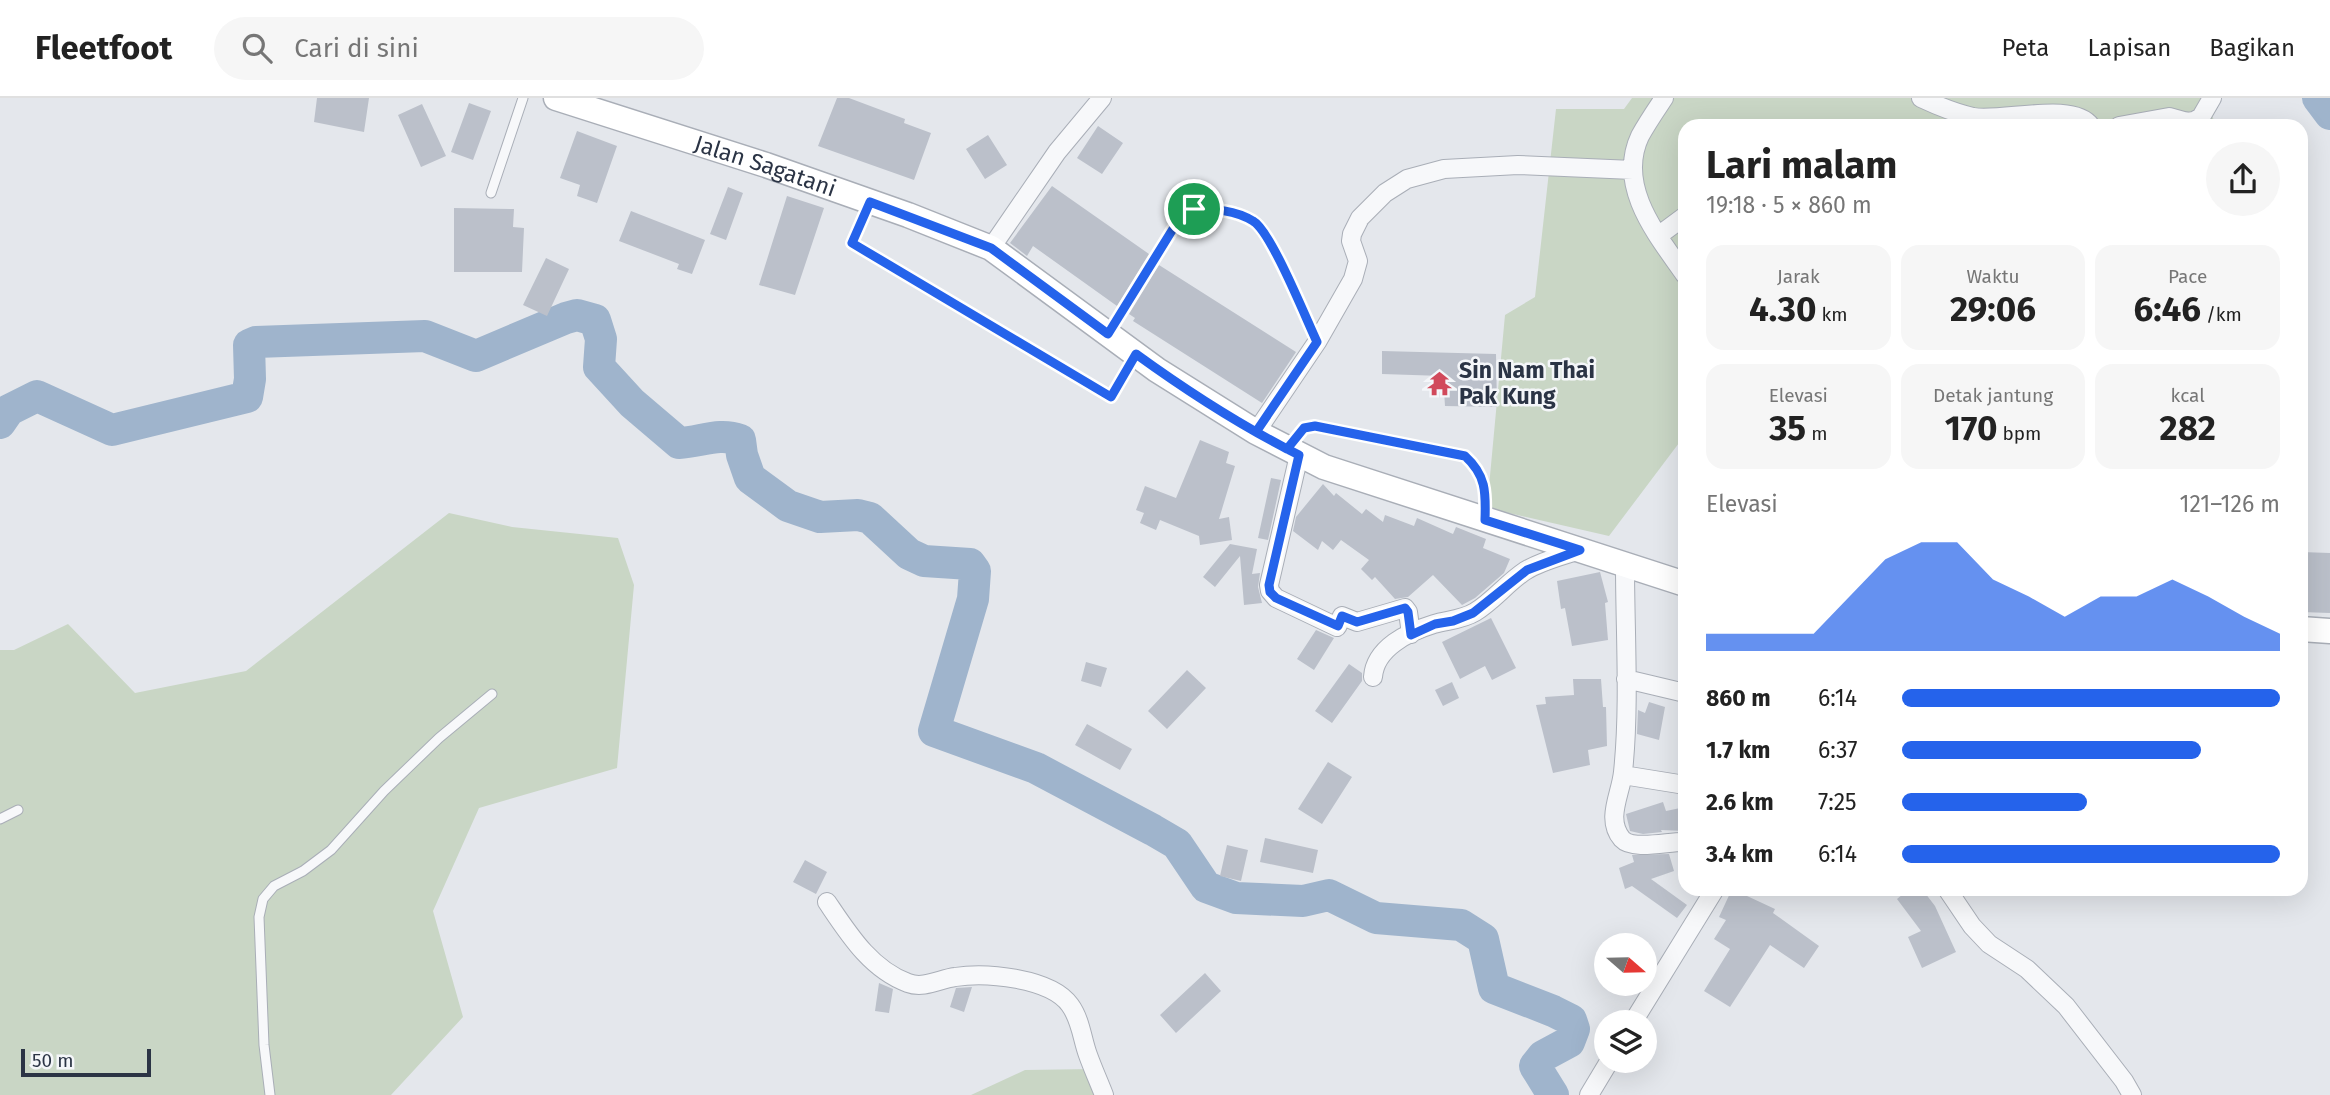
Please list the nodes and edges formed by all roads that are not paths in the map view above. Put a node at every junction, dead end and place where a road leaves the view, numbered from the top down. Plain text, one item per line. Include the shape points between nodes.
1 (523, 98) edge
2 (556, 98) edge
3 (1102, 98) edge
4 (1664, 98) edge
5 (1921, 98) edge
6 (2212, 98) edge
7 (1994, 119) edge
8 (1994, 119) edge
9 (2083, 119) edge
10 (2158, 119) edge
11 (2177, 119) edge
12 (2198, 119) edge
13 (1633, 170) junction
14 (491, 193) dead end
15 (870, 202) junction
16 (1678, 221) edge
17 (1658, 236) junction
18 (991, 248) junction
19 (1678, 265) edge
20 (1108, 334) junction
21 (1317, 342) junction
22 (1136, 354) junction
23 (1256, 432) junction
24 (1293, 452) junction
25 (1485, 520) junction
26 (1580, 550) junction
27 (1625, 566) junction
28 (1678, 582) edge
29 (2308, 629) edge
30 (2330, 631) edge
31 (1411, 635) junction
32 (1373, 677) dead end
33 (1626, 679) junction
34 (1678, 691) edge
35 (492, 694) dead end
36 (1622, 775) junction
37 (1678, 784) edge
38 (18, 810) dead end
39 (0, 819) edge
40 (1678, 842) edge
41 (1711, 896) edge
42 (1952, 896) edge
43 (827, 902) dead end
44 (1640, 1010) edge
45 (1602, 1073) edge
46 (270, 1095) edge
47 (1104, 1095) edge
48 (1589, 1095) edge
49 (2132, 1095) edge

1 - 14 lane
2 - 15 street, Jalan Sagatani
3 - 18 street via 1057,152
4 - 13 street via 1640,136
5 - 8 street via 1948,111
6 - 12 street
7 - 9 street via 2061,113
10 - 11 street
13 - 17 street via 1636,194
13 - 21 street via 1518,165 1444,169 1407,179 1385,193 1354,227 1351,241 1358,261 1356,273
15 - 18 street, Jalan Sagatani
15 - 22 lane via 852,243 1111,397
16 - 17 street
17 - 19 street
18 - 20 street, Jalan Sagatani
20 - 21 lane via 1176,224 1194,209 1220,209 1255,221 1281,262
20 - 22 street, Jalan Sagatani
21 - 23 street
22 - 23 street, Jalan Sagatani
23 - 24 street, Jalan Sagatani
24 - 25 street, Jalan Sagatani via 1324,467
24 - 25 lane via 1304,428 1315,426 1465,456 1477,467 1483,482
24 - 31 street via 1270,592 1338,626 1342,616 1357,622 1405,608
25 - 26 street, Jalan Sagatani
26 - 27 street, Jalan Sagatani
26 - 31 street via 1527,570 1473,613
27 - 28 street, Jalan Sagatani
27 - 33 street
29 - 30 street
31 - 32 street via 1380,656
33 - 34 street
33 - 36 street
35 - 46 lane via 384,791 331,850 274,886 263,899 259,916
36 - 37 street
36 - 40 street via 1614,821 1622,838 1638,845
38 - 39 lane
41 - 44 street
42 - 49 street via 1989,944 2027,969 2066,1006
43 - 47 street via 865,954 892,976 909,983 984,976 1053,989 1071,1006
45 - 48 street

